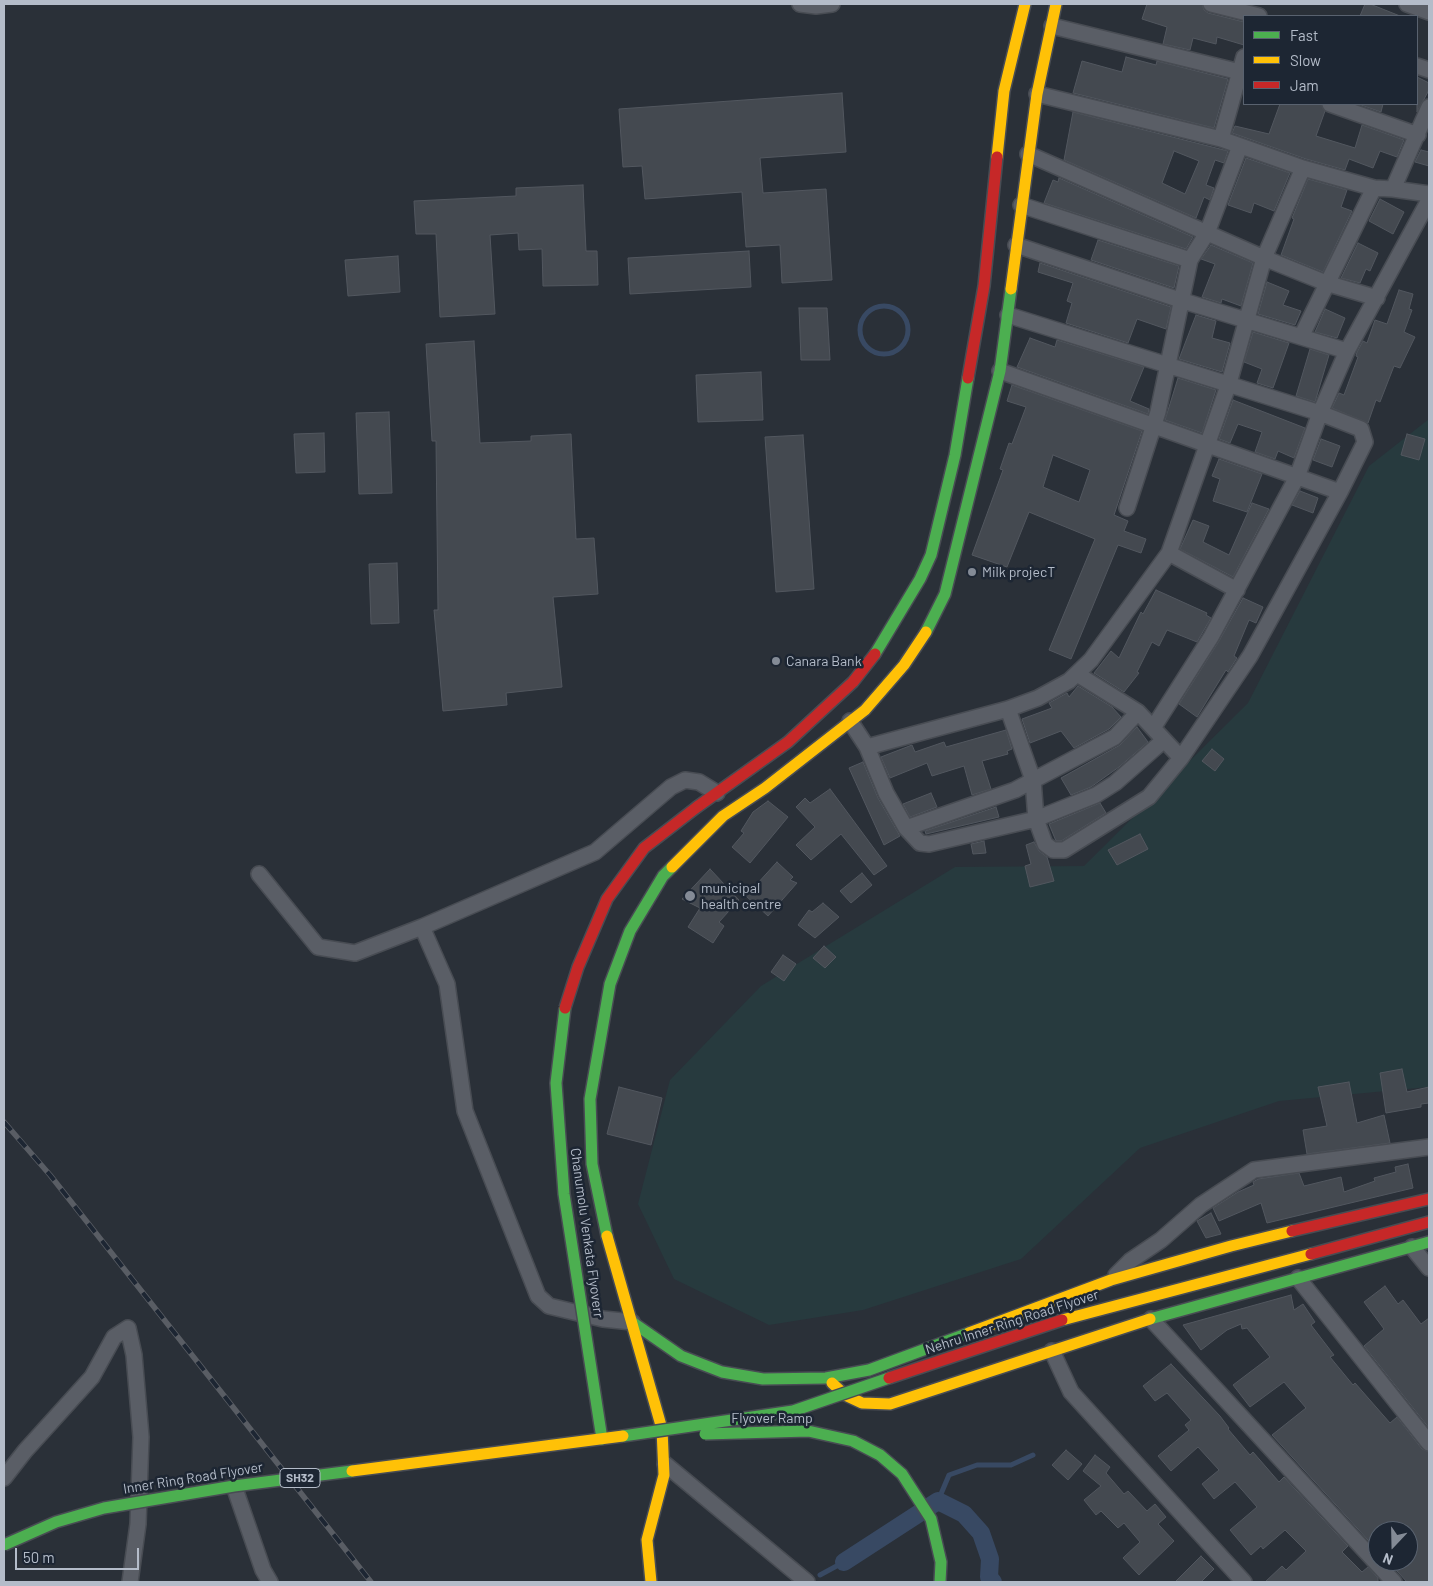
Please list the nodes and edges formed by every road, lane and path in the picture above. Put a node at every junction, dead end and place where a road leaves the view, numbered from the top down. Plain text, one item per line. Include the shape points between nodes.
1 (800, 4) edge
2 (832, 4) edge
3 (1056, 4) edge
4 (1211, 4) edge
5 (1407, 4) edge
6 (1020, 5) edge
7 (1429, 12) edge
8 (1257, 13) edge
9 (1052, 26) junction
10 (1243, 68) edge
11 (1037, 94) junction
12 (1333, 105) edge
13 (1429, 108) edge
14 (1418, 135) junction
15 (1221, 139) junction
16 (1240, 146) junction
17 (1028, 154) junction
18 (1303, 168) junction
19 (1374, 188) junction
20 (1393, 189) junction
21 (1429, 194) edge
22 (1429, 200) edge
23 (1021, 205) junction
24 (1207, 233) junction
25 (1016, 245) junction
26 (1264, 258) junction
27 (1190, 260) junction
28 (1326, 283) junction
29 (1377, 298) junction
30 (1180, 300) junction
31 (1008, 315) junction
32 (1247, 320) junction
33 (1301, 337) junction
34 (1348, 350) junction
35 (1167, 366) junction
36 (1000, 371) junction
37 (1229, 383) junction
38 (1320, 413) junction
39 (1155, 425) junction
40 (1206, 446) junction
41 (1297, 477) junction
42 (1340, 492) junction
43 (1127, 508) dead end
44 (1170, 553) junction
45 (1237, 590) junction
46 (1077, 674) junction
47 (1008, 709) junction
48 (1138, 712) junction
49 (850, 721) junction
50 (1152, 728) junction
51 (1164, 740) junction
52 (867, 747) junction
53 (1181, 758) junction
54 (1033, 780) junction
55 (717, 793) junction
56 (1036, 819) junction
57 (906, 828) junction
58 (259, 874) dead end
59 (422, 928) junction
60 (1429, 1147) edge
61 (1429, 1199) edge
62 (1429, 1222) edge
63 (1429, 1242) edge
64 (1412, 1247) junction
65 (1429, 1268) edge
66 (1298, 1278) junction
67 (1111, 1280) junction
68 (1151, 1319) junction
69 (632, 1322) junction
70 (1052, 1351) junction
71 (826, 1378) junction
72 (607, 1439) junction
73 (1429, 1443) edge
74 (665, 1464) junction
75 (4, 1478) edge
76 (234, 1486) junction
77 (4, 1545) edge
78 (130, 1582) edge
79 (270, 1582) edge
80 (652, 1582) edge
81 (807, 1582) edge
82 (940, 1582) edge
83 (1244, 1582) edge
84 (1394, 1582) edge

1 - 2 street
3 - 9 street
4 - 8 street
5 - 7 street
6 - 55 street, Chanumolu Venkata Flyoverr via 1004,91 984,286 955,455 931,555 868,665 788,742
9 - 10 street
9 - 11 street
10 - 15 street
11 - 15 street
11 - 17 street
12 - 14 street
13 - 14 street
14 - 20 street
15 - 16 street
16 - 18 street
16 - 24 street
17 - 23 street
17 - 24 street
18 - 19 street
18 - 26 street
19 - 20 street
19 - 28 street
20 - 21 street
22 - 29 street
23 - 25 street
23 - 27 street
24 - 26 street
24 - 27 street
25 - 30 street
25 - 31 street
26 - 28 street
26 - 32 street
27 - 30 street
28 - 29 street
28 - 33 street
29 - 34 street
30 - 32 street
30 - 35 street
31 - 35 street
31 - 36 street
32 - 33 street
32 - 37 street
33 - 34 street
34 - 38 street
35 - 37 street
35 - 39 street
36 - 39 street
36 - 49 street via 945,594 932,623 904,665 865,710
37 - 38 street
37 - 40 street
38 - 41 street
38 - 42 street via 1361,429 1364,435 1365,442
39 - 40 street
39 - 43 street
40 - 41 street
40 - 44 street
41 - 42 street
41 - 45 street
42 - 53 street via 1250,656
44 - 45 street
44 - 46 street via 1091,660
45 - 50 street
46 - 47 street via 1038,698
46 - 48 street
47 - 52 street
47 - 54 street
48 - 50 street
48 - 54 street via 1115,737
49 - 52 street
49 - 69 street via 765,788 723,816 664,876 630,931 610,984 590,1100 592,1164 603,1221
50 - 51 street
51 - 53 street
51 - 56 street via 1115,783 1096,795
52 - 57 street via 886,793
53 - 56 street via 1149,797 1064,850 1053,850 1045,844
54 - 56 street
54 - 57 street via 1015,790
55 - 59 street via 700,782 685,780 671,787 595,852
55 - 72 street, Chanumolu Venkata Flyoverr, bridge via 644,848 607,898 578,967 562,1017 556,1083 564,1194
56 - 57 street via 929,844 920,843
58 - 59 street via 318,946 355,953
59 - 69 street via 447,984 465,1111 538,1296 549,1306 603,1319
60 - 67 street via 1254,1170 1200,1205
61 - 67 street via 1231,1246
62 - 72 street, Nehru Inner Ring Road Flyover, bridge via 1062,1320 793,1411
63 - 64 street
64 - 65 street
64 - 66 street
66 - 68 street
66 - 73 street
67 - 71 street via 870,1370
68 - 70 street
68 - 84 street
69 - 71 street via 681,1356 722,1372 763,1379
69 - 74 street via 662,1429
70 - 71 street via 890,1404 862,1403 845,1395
70 - 83 street via 1071,1392
72 - 76 street, Inner Ring Road Flyover / SH32, bridge
72 - 82 street, Flyover Ramp, bridge via 800,1431 853,1441 880,1455 902,1474 918,1496 931,1519 938,1542
74 - 80 street via 647,1540
74 - 81 street
75 - 78 street via 92,1377 114,1337 128,1328 134,1355 141,1437 138,1524
76 - 77 street, Inner Ring Road Flyover / SH32, bridge via 104,1508 56,1522
76 - 79 street

